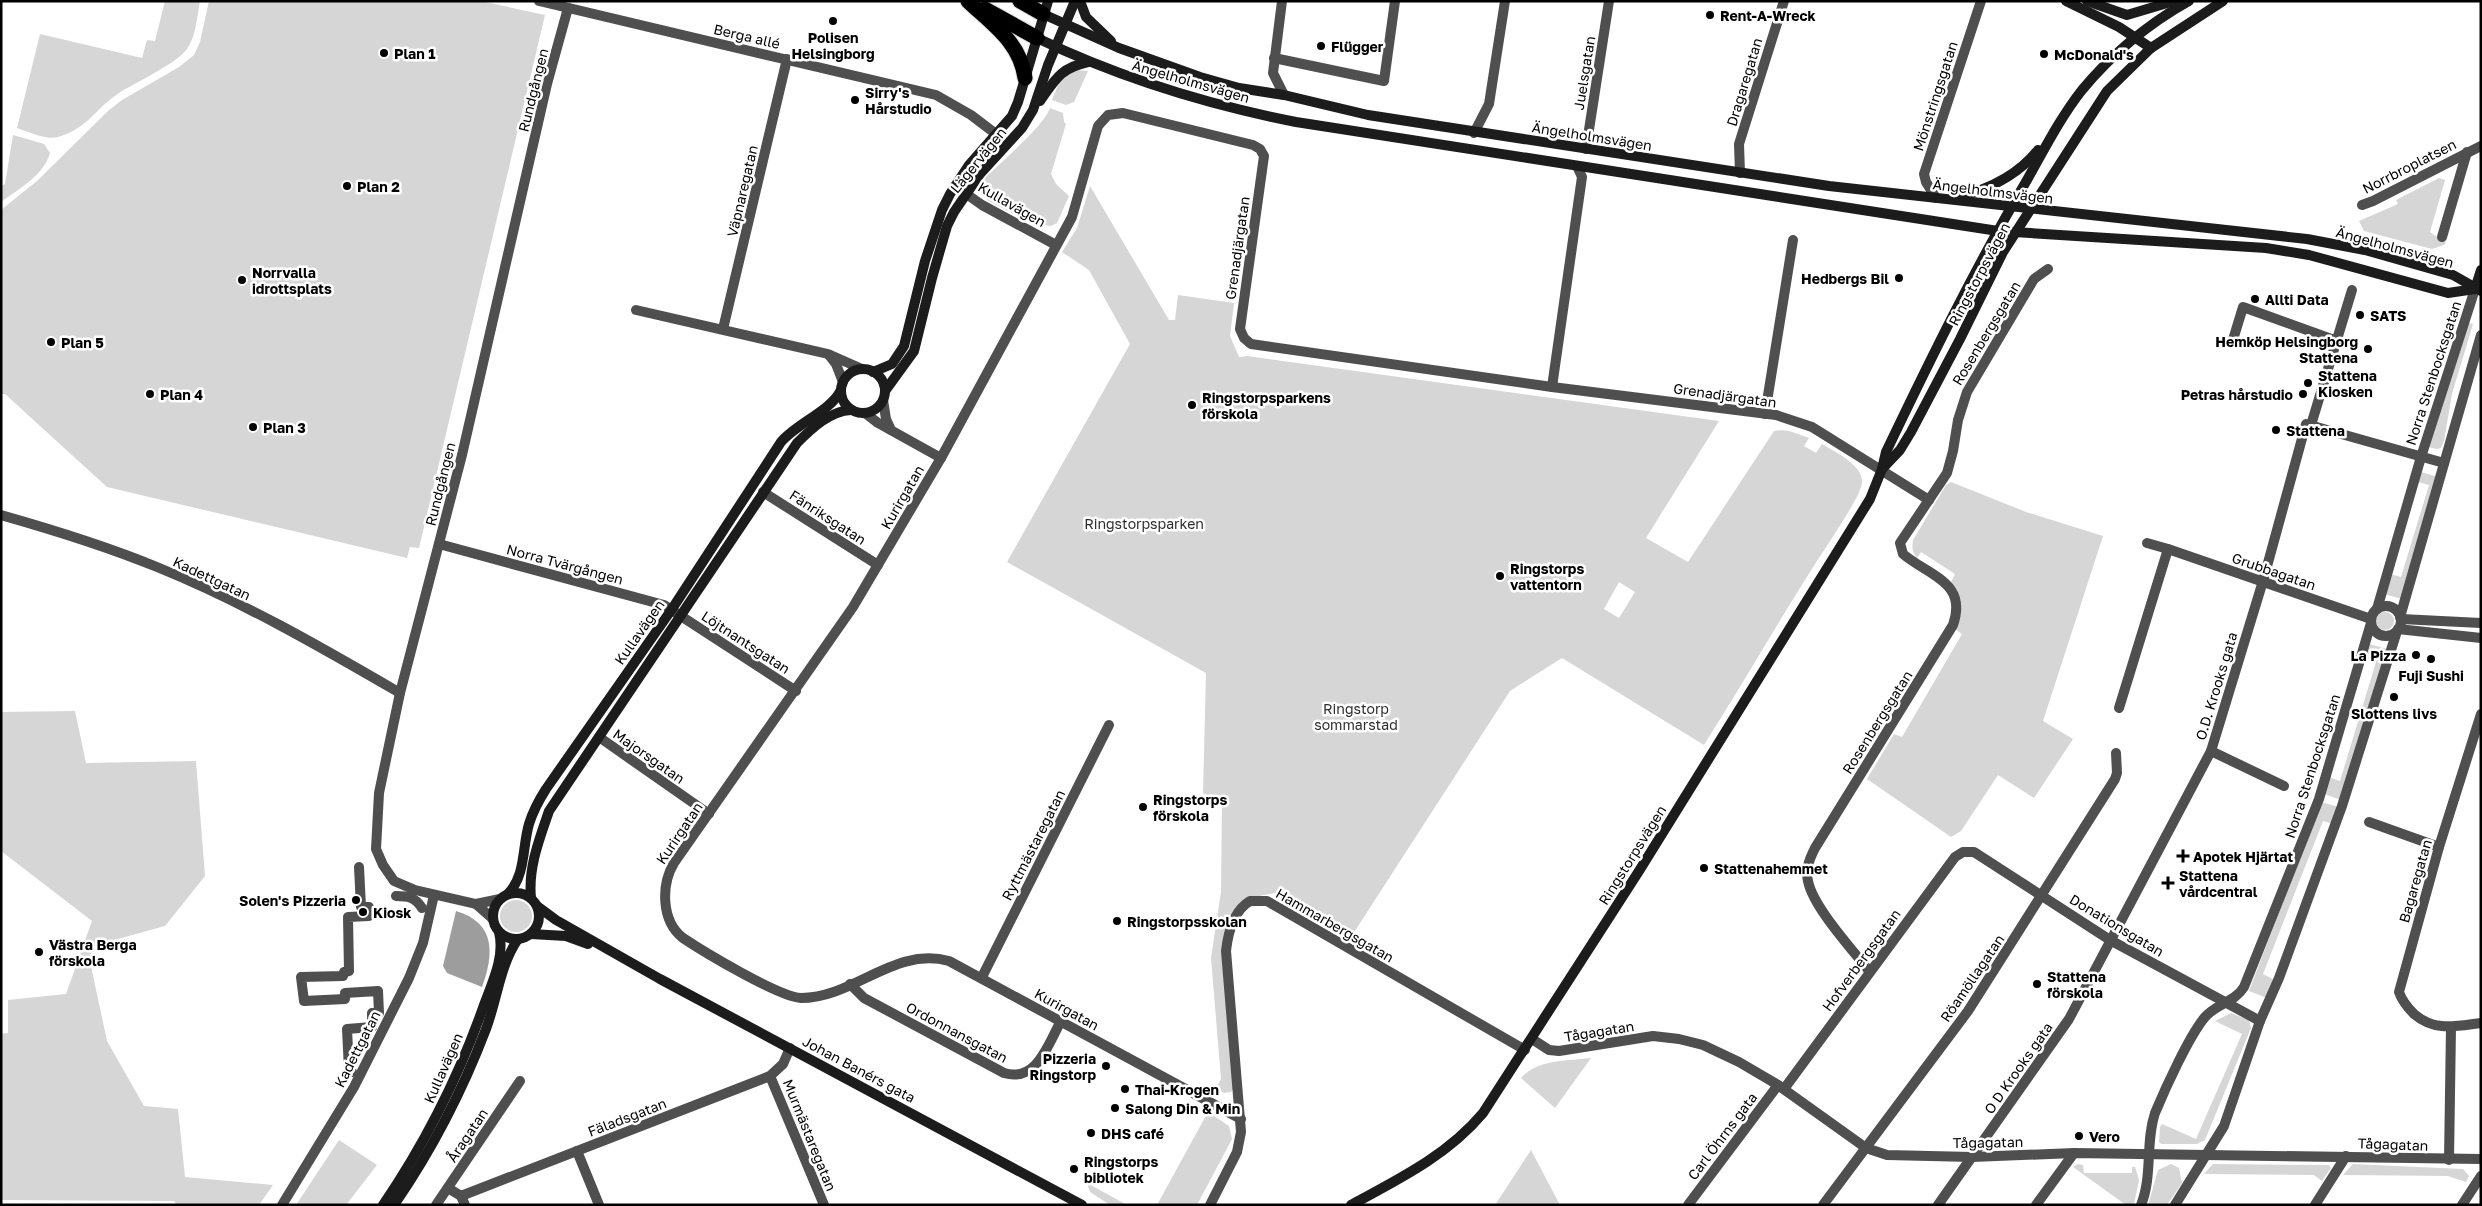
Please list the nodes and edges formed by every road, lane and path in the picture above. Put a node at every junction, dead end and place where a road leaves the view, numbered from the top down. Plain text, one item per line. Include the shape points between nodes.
1 (539, 1) edge
2 (969, 1) edge
3 (1020, 1) edge
4 (1075, 1) edge
5 (1080, 1) edge
6 (1282, 1) edge
7 (1395, 1) edge
8 (1505, 1) edge
9 (1608, 1) edge
10 (1784, 1) edge
11 (1981, 1) edge
12 (2066, 1) edge
13 (2087, 1) edge
14 (2174, 1) edge
15 (2189, 1) edge
16 (2223, 1) edge
17 (568, 8) junction
18 (1046, 8) edge
19 (1065, 24) junction
20 (1037, 38) junction
21 (2135, 38) junction
22 (1056, 47) junction
23 (1120, 48) junction
24 (2150, 48) junction
25 (1274, 58) junction
26 (787, 59) junction
27 (1088, 62) junction
28 (1025, 78) junction
29 (1284, 95) junction
30 (1033, 110) junction
31 (2056, 128) junction
32 (1474, 133) junction
33 (996, 134) junction
34 (2481, 146) edge
35 (1586, 149) junction
36 (2468, 152) junction
37 (1577, 166) junction
38 (1740, 173) junction
39 (955, 186) junction
40 (966, 194) junction
41 (1936, 198) junction
42 (1949, 199) junction
43 (2362, 205) dead end
44 (2012, 206) junction
45 (2031, 208) junction
46 (1998, 231) junction
47 (2015, 232) junction
48 (2442, 237) dead end
49 (1793, 240) dead end
50 (1056, 245) junction
51 (2048, 269) dead end
52 (2481, 270) edge
53 (2352, 290) dead end
54 (2478, 290) edge
55 (636, 310) dead end
56 (723, 329) junction
57 (2481, 335) edge
58 (2337, 340) junction
59 (2232, 343) dead end
60 (828, 354) junction
61 (862, 369) junction
62 (873, 372) junction
63 (842, 386) junction
64 (1552, 387) junction
65 (884, 396) junction
66 (829, 410) junction
67 (852, 410) junction
68 (865, 413) junction
69 (1765, 414) junction
70 (2309, 425) junction
71 (891, 430) junction
72 (2421, 457) junction
73 (941, 458) junction
74 (2444, 463) junction
75 (1882, 469) junction
76 (763, 492) junction
77 (1929, 500) junction
78 (1, 515) edge
79 (2147, 543) dead end
80 (439, 544) junction
81 (2168, 548) junction
82 (878, 565) junction
83 (2263, 582) junction
84 (672, 609) junction
85 (2377, 609) junction
86 (681, 615) junction
87 (2371, 621) junction
88 (2481, 623) edge
89 (2399, 624) junction
90 (2481, 638) edge
91 (796, 691) junction
92 (400, 693) junction
93 (2119, 708) dead end
94 (2481, 714) edge
95 (1109, 725) dead end
96 (599, 737) junction
97 (2210, 751) junction
98 (2116, 753) dead end
99 (2284, 786) dead end
100 (709, 814) junction
101 (2369, 822) dead end
102 (2439, 847) junction
103 (1963, 852) joint
104 (359, 867) dead end
105 (434, 895) junction
106 (396, 896) dead end
107 (504, 896) junction
108 (2041, 896) junction
109 (534, 902) junction
110 (476, 904) junction
111 (422, 908) dead end
112 (493, 919) junction
113 (499, 932) junction
114 (531, 934) junction
115 (518, 939) junction
116 (2110, 940) junction
117 (622, 958) junction
118 (1869, 970) junction
119 (982, 977) junction
120 (850, 984) junction
121 (2226, 1002) junction
122 (1061, 1021) junction
123 (2260, 1021) junction
124 (2481, 1023) edge
125 (2451, 1027) junction
126 (1532, 1039) junction
127 (790, 1048) junction
128 (1525, 1050) junction
129 (352, 1072) dead end
130 (770, 1076) junction
131 (520, 1081) dead end
132 (1781, 1087) junction
133 (1241, 1120) junction
134 (1866, 1148) junction
135 (577, 1151) junction
136 (2074, 1153) junction
137 (2149, 1154) junction
138 (2203, 1156) junction
139 (2346, 1156) junction
140 (1972, 1157) junction
141 (2481, 1159) edge
142 (2449, 1160) junction
143 (2481, 1176) edge
144 (448, 1188) junction
145 (463, 1200) edge
146 (282, 1205) edge
147 (383, 1205) edge
148 (394, 1205) edge
149 (436, 1205) edge
150 (599, 1205) edge
151 (824, 1205) edge
152 (1082, 1205) edge
153 (1210, 1205) edge
154 (1351, 1205) edge
155 (1688, 1205) edge
156 (1823, 1205) edge
157 (1938, 1205) edge
158 (2036, 1205) edge
159 (2141, 1205) edge
160 (2175, 1205) edge
161 (2315, 1205) edge
162 (2462, 1205) edge

1 - 17 street, Berga allé
2 - 20 highway
2 - 28 highway via 1011,42 1020,55
3 - 18 highway
4 - 19 street, Lägervägen
5 - 23 street via 1091,24
6 - 25 street
7 - 25 street via 1384,81
8 - 32 street via 1489,104
9 - 35 street, Juelsgatan
10 - 38 street, Dragaregatan via 1740,144
11 - 41 street, Mönstringsgatan via 1924,174
12 - 21 street
13 - 14 street via 2127,15
15 - 21 street, Ringstorpsvägen
16 - 24 street, Ringstorpsvägen
17 - 26 street, Berga allé
17 - 80 street, Rundgången via 547,84
18 - 19 street, Ängelholmsvägen
18 - 20 street, Lägervägen
19 - 22 street, Lägervägen
19 - 23 street, Ängelholmsvägen
20 - 22 street, Ängelholmsvägen
20 - 28 street, Lägervägen
21 - 24 street
21 - 31 street, Ringstorpsvägen via 2083,89
22 - 27 street, Ängelholmsvägen
22 - 30 street, Lägervägen
23 - 29 street, Ängelholmsvägen via 1200,77 1239,88
24 - 45 street, Ringstorpsvägen via 2107,91
25 - 29 street via 1273,73
26 - 33 street, Berga allé via 936,95
26 - 56 street, Väpnaregatan
27 - 30 street via 1061,72
27 - 37 street, Ängelholmsvägen via 1166,91 1245,112
28 - 33 street, Lägervägen via 1012,116
29 - 32 street, Ängelholmsvägen via 1368,115
30 - 40 street, Lägervägen via 1022,128
31 - 42 street via 2015,173 1991,186
31 - 44 street, Ringstorpsvägen
32 - 35 street, Ängelholmsvägen
33 - 39 street, Lägervägen
34 - 36 street, Norrbroplatsen
35 - 38 street, Ängelholmsvägen
36 - 43 street, Norrbroplatsen
36 - 48 street, Norrbroplatsen
37 - 46 street, Ängelholmsvägen
37 - 64 street via 1581,170 1581,181
38 - 41 street, Ängelholmsvägen
39 - 40 street, Kullavägen
39 - 62 street, Lägervägen via 942,210 925,261 904,346 892,364
40 - 50 street, Kullavägen
40 - 65 street, Lägervägen via 947,226 914,351
41 - 42 street, Ängelholmsvägen
42 - 44 street, Ängelholmsvägen
44 - 45 street, Ängelholmsvägen
44 - 46 street, Ringstorpsvägen
45 - 47 street, Ringstorpsvägen
45 - 54 street, Ängelholmsvägen via 2306,239 2365,250 2453,275
46 - 47 street, Ängelholmsvägen
46 - 75 street, Ringstorpsvägen via 1895,432
47 - 54 street, Ängelholmsvägen via 2266,248 2309,255 2448,292
47 - 75 street, Ringstorpsvägen via 1911,432
49 - 69 street
50 - 64 street, Grenadjärgatan via 1072,217 1094,136 1108,115 1123,113 1253,145 1264,156 1240,318 1240,334 1247,342 1256,346
50 - 73 street, Kurirgatan
51 - 77 street, Rosenbergsgatan via 2034,279 1967,392 1947,472
52 - 54 street
53 - 58 street, O.D. Krooks gata
54 - 72 street, Norra Stenbocksgatan
55 - 56 street
56 - 60 street
57 - 74 street
58 - 59 street via 2244,307
58 - 70 street, O.D. Krooks gata
60 - 61 street
60 - 63 street via 836,364
61 - 62 street
61 - 63 street via 848,375
62 - 65 street via 882,380
63 - 66 street
63 - 67 street via 843,401
64 - 69 street, Grenadjärgatan
65 - 68 street via 876,409
65 - 71 street via 886,419
66 - 67 street
66 - 76 street, Kullavägen via 797,443
66 - 84 street, Kullavägen via 798,425 781,442
67 - 68 street
68 - 71 street
69 - 75 street, Grenadjärgatan via 1800,421
70 - 72 street
70 - 83 street, O.D. Krooks gata
71 - 73 street
72 - 74 street
72 - 85 street, Norra Stenbocksgatan
73 - 82 street, Kurirgatan
74 - 89 street
75 - 77 street
75 - 126 street, Ringstorpsvägen via 1870,499
76 - 82 street, Fänriksgatan
76 - 86 street, Kullavägen
77 - 118 street, Rosenbergsgatan via 1900,543 1900,549 1908,559 1952,589 1957,603 1956,617 1815,848 1807,873 1812,892 1825,914
78 - 92 street, Kadettgatan via 63,533 157,567 227,598
79 - 81 street, Grubbagatan
80 - 84 street, Norra Tvärgången
80 - 92 street, Rundgången
81 - 83 street, Grubbagatan
81 - 93 street
82 - 91 street, Kurirgatan
83 - 87 street, Grubbagatan
83 - 97 street, O.D. Krooks gata
84 - 86 street, Norra Tvärgången
84 - 107 street, Kullavägen via 534,808 516,886
85 - 87 street, Norra Stenbocksgatan
85 - 89 street via 2391,607
86 - 91 street, Löjtnantsgatan
86 - 96 street, Kullavägen
87 - 89 street via 2376,632 2383,636 2391,635
87 - 121 street, Norra Stenbocksgatan via 2319,799 2244,987
88 - 89 street
89 - 90 street
89 - 123 street via 2342,806
91 - 100 street, Kurirgatan
92 - 105 street, Rundgången via 379,793 376,849 382,865 394,881
94 - 102 street, Bagaregatan
95 - 119 street, Ryttmästaregatan
96 - 100 street, Majorsgatan
96 - 109 street, Kullavägen via 548,811 529,880
97 - 99 street
97 - 116 street, O.D. Krooks gata
98 - 108 street, Röamöllagatan via 2115,779
100 - 120 street, Kurirgatan via 666,877 666,908 677,932 736,969 789,995 810,997
101 - 102 street
102 - 125 street, Bagaregatan via 2399,992 2405,1005 2420,1019 2435,1027
103 - 108 street, Donationsgatan via 1974,852
103 - 118 street, Hofverbergsgatan via 1954,858
104 - 129 street via 361,907 369,906 369,916 348,917 349,971 343,976 301,977 304,1001 345,999 345,993 378,991 379,1012 372,1013 372,1027 347,1029 349,1070
105 - 110 street, Rundgången
105 - 146 street, Kadettgatan via 423,943 408,978 354,1087
106 - 111 street via 410,896
107 - 109 street via 520,893
107 - 110 street, Rundgången
107 - 112 street via 493,910
108 - 116 street, Donationsgatan
108 - 134 street, Röamöllagatan via 1968,1011
109 - 114 street via 538,921
109 - 117 street, Johan Banérs gata
110 - 112 street, Rundgången
112 - 113 street
113 - 115 street via 507,938
113 - 147 street, Kullavägen via 501,954 462,1065 410,1167
114 - 115 street
114 - 117 street, Johan Banérs gata via 566,936
115 - 148 street, Kullavägen via 508,957 492,1014 456,1102
116 - 121 street, Donationsgatan
116 - 140 street, O D Krooks gata via 2069,1019
117 - 127 street, Johan Banérs gata
118 - 132 street, Hofverbergsgatan
119 - 120 street, Kurirgatan via 949,961 921,957 898,963
119 - 122 street, Kurirgatan
120 - 122 street, Ordonnansgatan via 864,998 1012,1075 1024,1074 1034,1067
121 - 123 street, Donationsgatan
121 - 137 street, Norra Stenbocksgatan via 2200,1023 2159,1102 2151,1128
122 - 133 street, Kurirgatan
123 - 138 street via 2224,1126
124 - 125 street
125 - 142 street
126 - 128 street, Ringstorpsvägen
126 - 132 street, Tågagatan via 1549,1050 1559,1052 1653,1036 1679,1039 1715,1050
127 - 130 street, Fäladsgatan via 783,1064
127 - 152 street, Johan Banérs gata
128 - 133 street, Hammarbergsgatan via 1267,901 1252,900 1235,916 1226,951
128 - 154 street, Ringstorpsvägen via 1483,1113 1455,1143
130 - 135 street, Fäladsgatan
130 - 151 street, Murmästaregatan
131 - 144 street, Åragatan
132 - 134 street, Tågagatan
132 - 155 street, Carl Öhrns gata
133 - 153 street, Hammarbergsgatan via 1237,1152
134 - 140 street, Tågagatan via 1887,1154
134 - 156 street, Röamöllagatan
135 - 145 street, Fäladsgatan
135 - 150 street
136 - 137 street, Tågagatan
136 - 140 street, Tågagatan
136 - 158 street
137 - 138 street, Tågagatan
137 - 159 street, Norra Stenbocksgatan via 2150,1174
138 - 139 street, Tågagatan
138 - 160 street
139 - 142 street, Tågagatan
139 - 161 street
140 - 157 street, O D Krooks gata
141 - 142 street, Tågagatan
143 - 162 street
144 - 145 street
144 - 149 street, Åragatan

